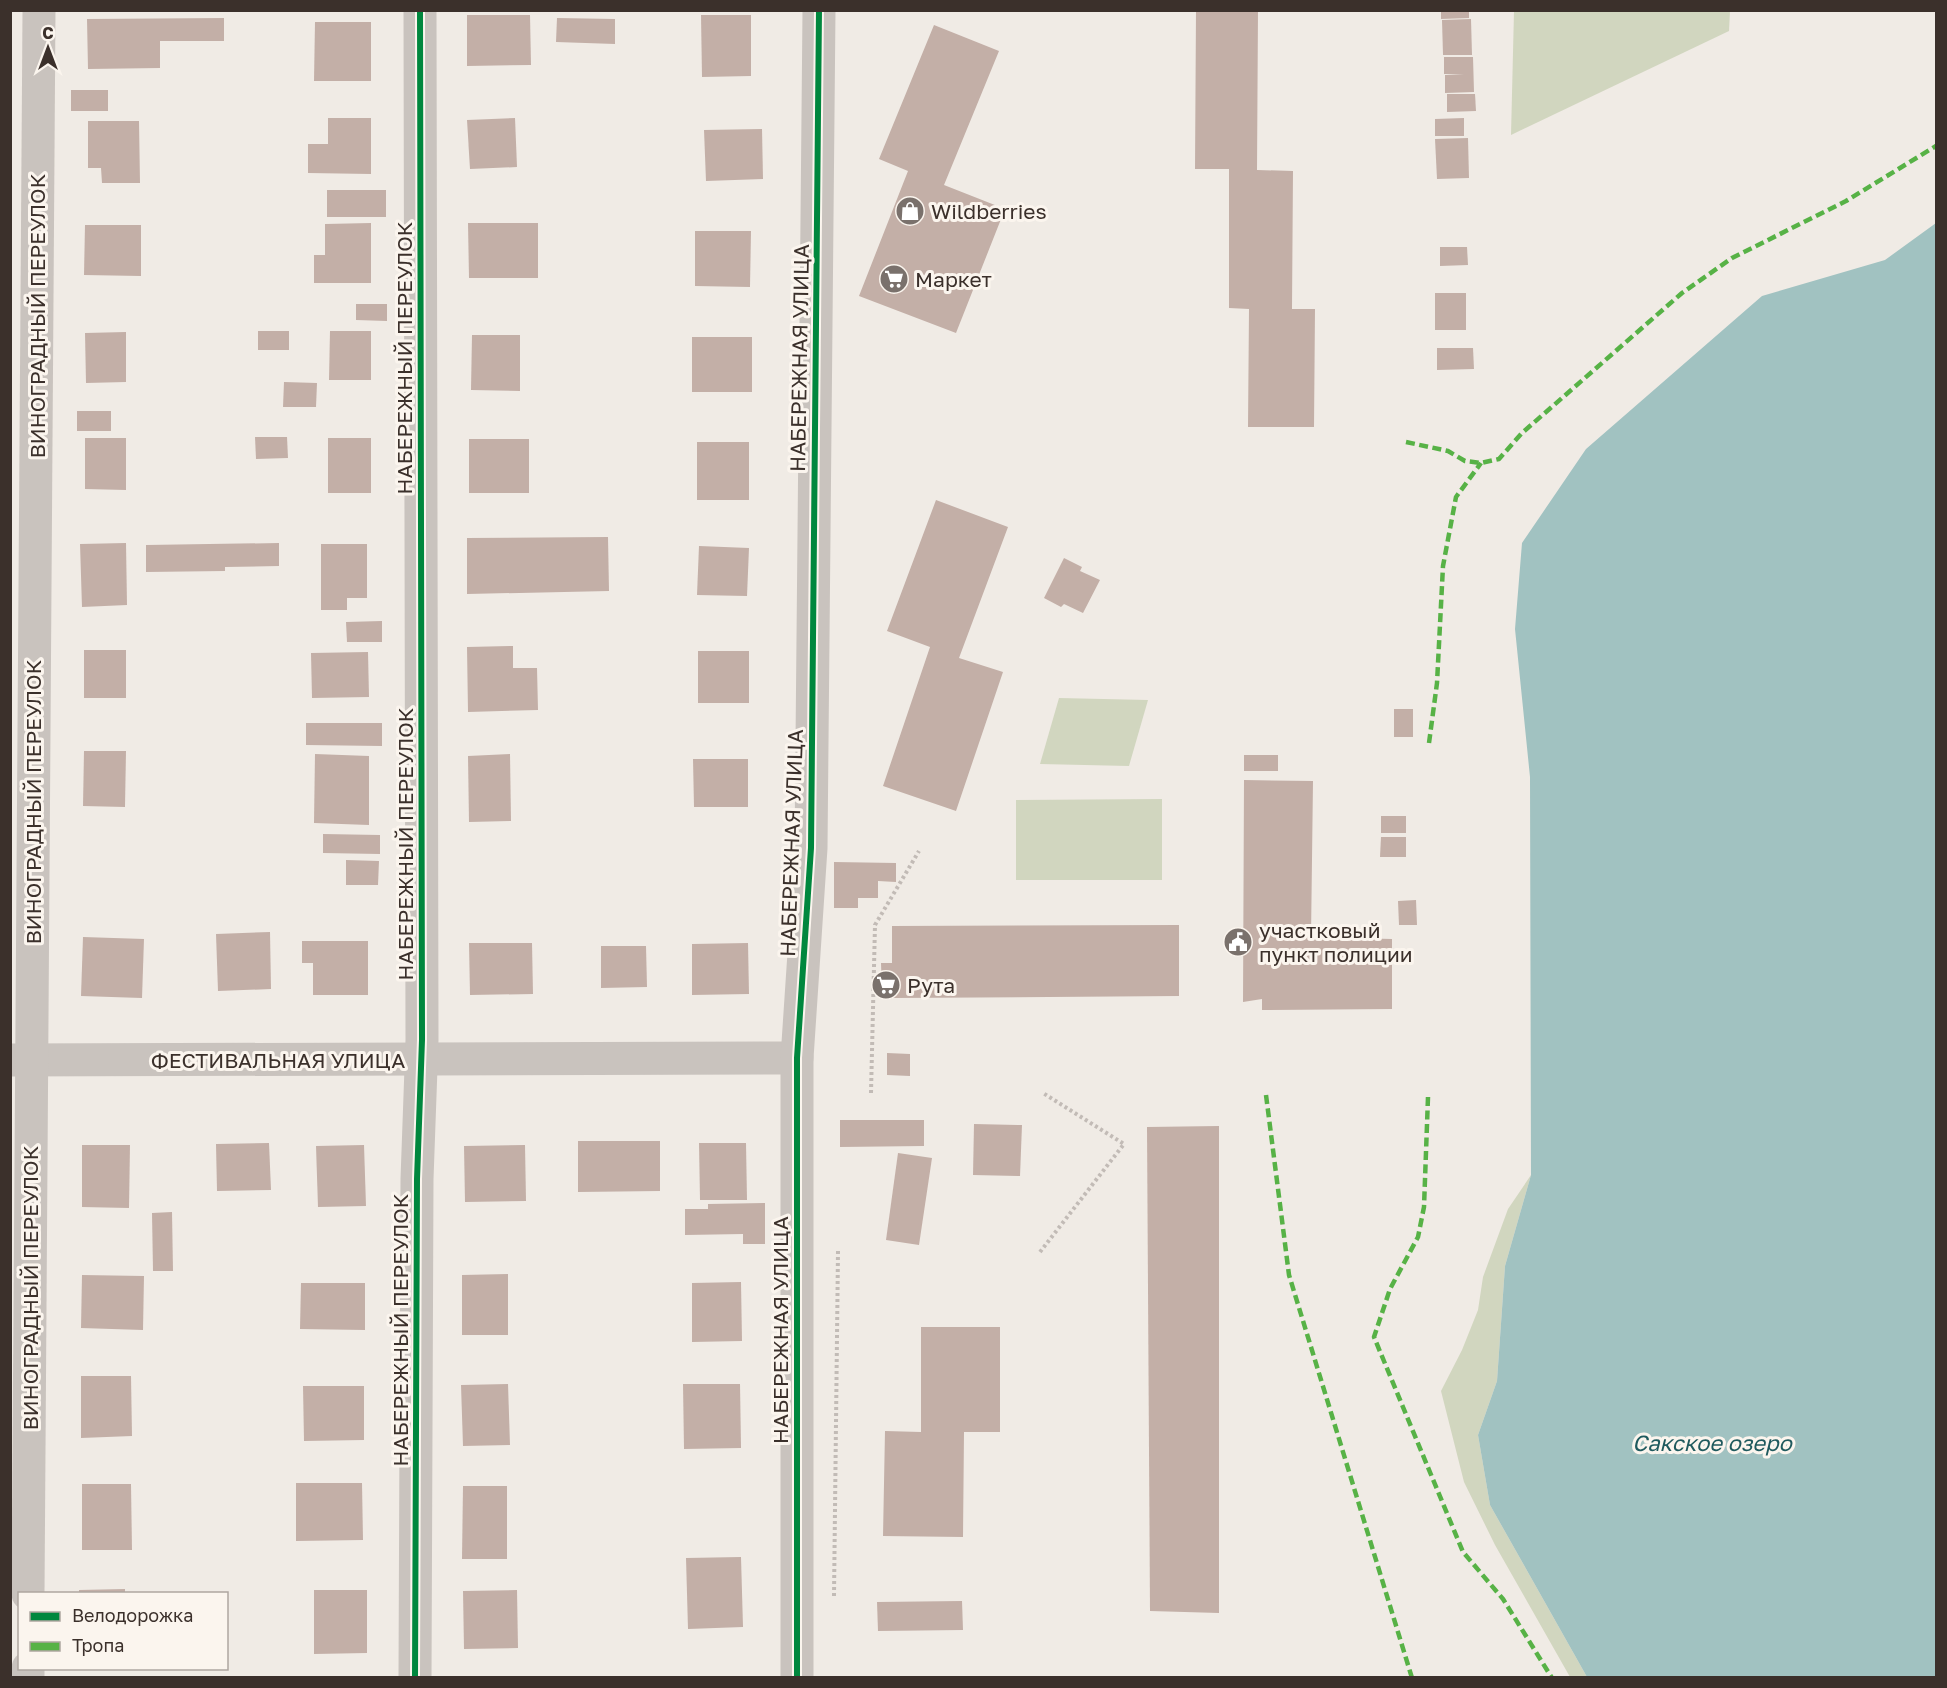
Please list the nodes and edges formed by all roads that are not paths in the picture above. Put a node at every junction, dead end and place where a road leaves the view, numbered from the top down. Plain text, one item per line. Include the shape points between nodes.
1 (39, 10) edge
2 (420, 10) edge
3 (819, 10) edge
4 (797, 1058) junction
5 (21, 1060) edge
6 (421, 1060) junction
7 (28, 1592) edge
8 (415, 1677) edge
9 (796, 1677) edge

1 - 5 street, ВИНОГРАДНЫЙ ПЕРЕУЛОК
2 - 6 street, НАБЕРЕЖНЫЙ ПЕРЕУЛОК
3 - 4 street, НАБЕРЕЖНАЯ УЛИЦА via 811,848
4 - 6 street, ФЕСТИВАЛЬНАЯ УЛИЦА
4 - 9 street, НАБЕРЕЖНАЯ УЛИЦА
5 - 6 street, ФЕСТИВАЛЬНАЯ УЛИЦА
5 - 7 street, ВИНОГРАДНЫЙ ПЕРЕУЛОК
6 - 8 street, НАБЕРЕЖНЫЙ ПЕРЕУЛОК

